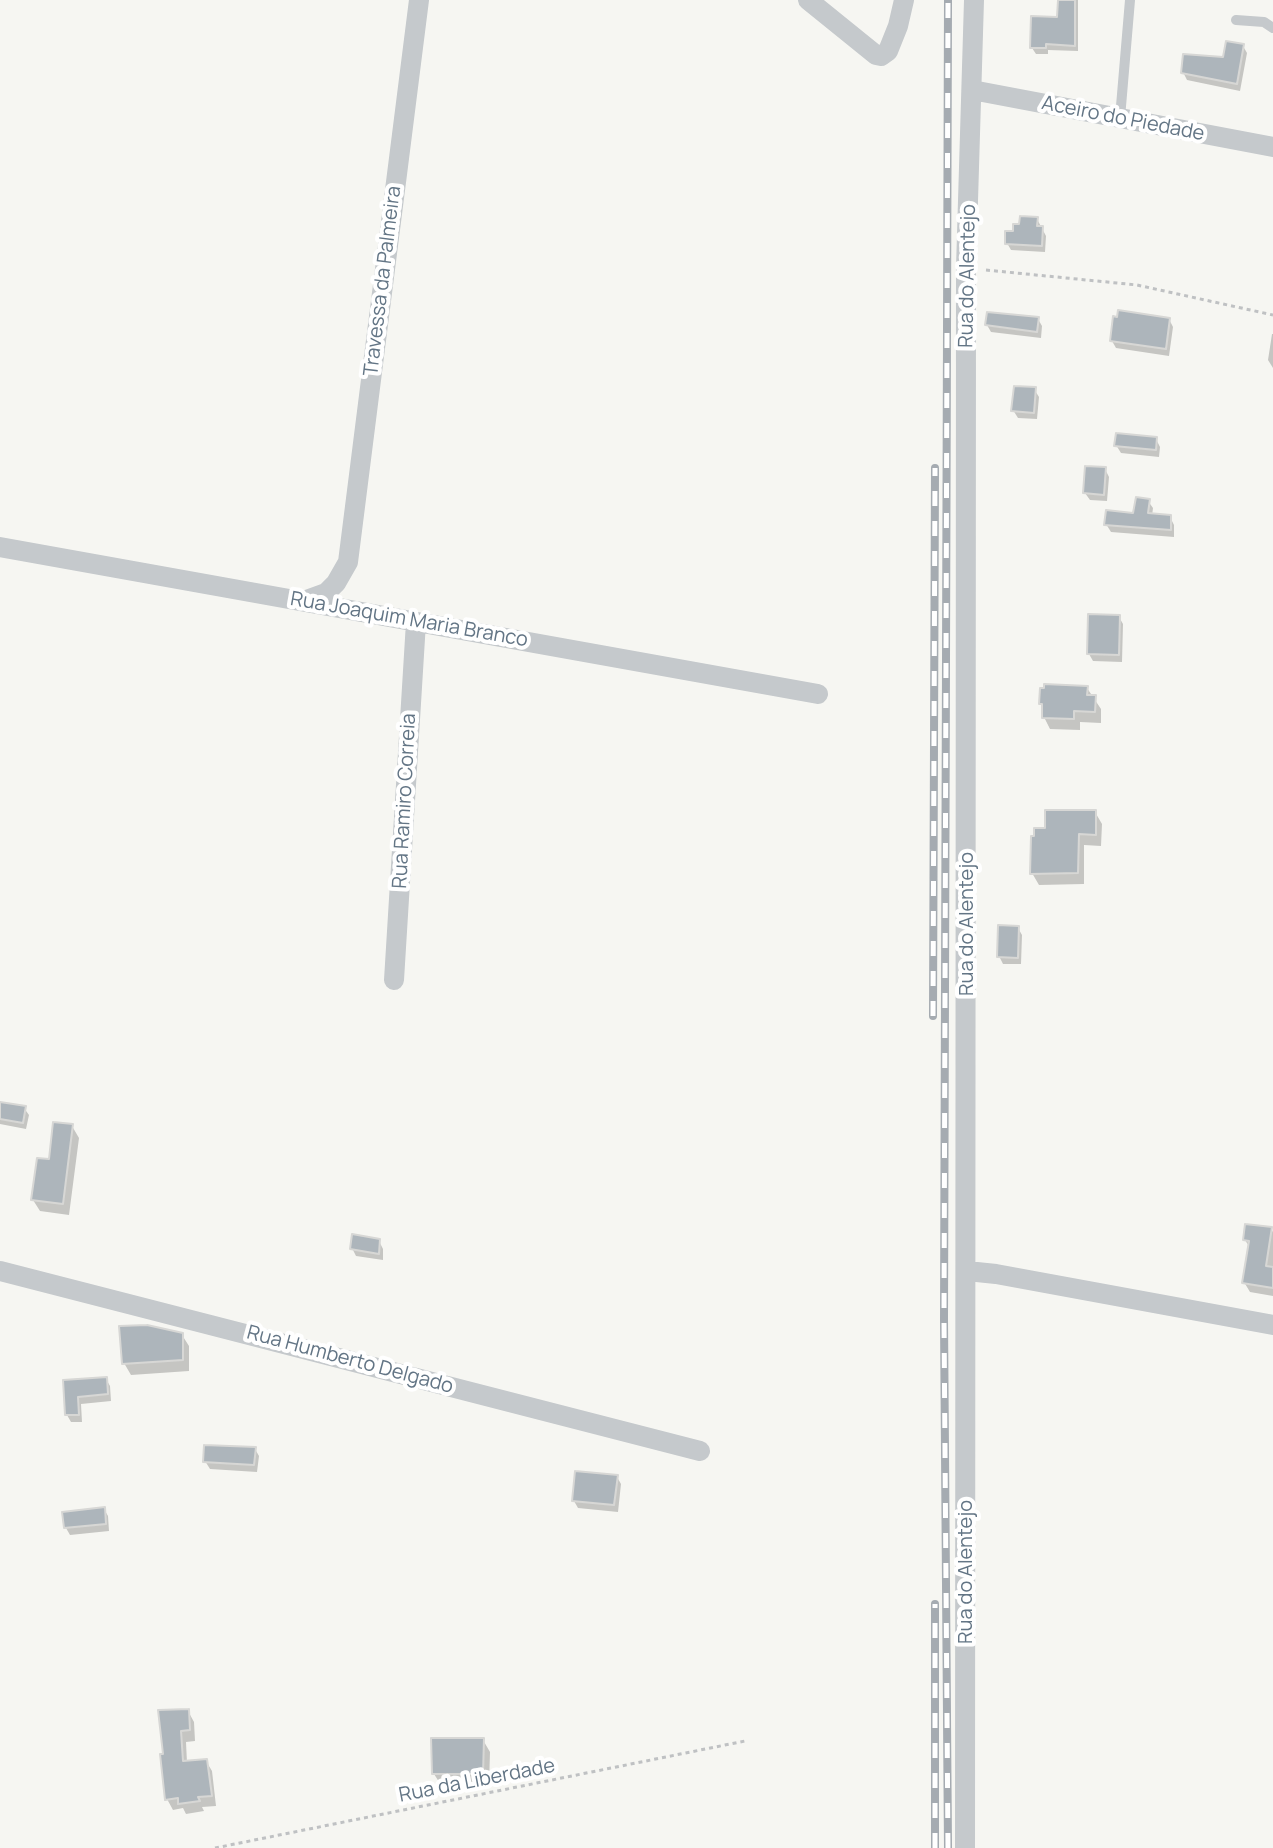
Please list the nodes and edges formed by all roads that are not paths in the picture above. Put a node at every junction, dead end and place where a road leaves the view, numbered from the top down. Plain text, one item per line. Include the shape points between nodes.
1 (419, 0) edge
2 (808, 0) edge
3 (904, 0) edge
4 (974, 0) edge
5 (1130, 0) edge
6 (1236, 20) dead end
7 (1273, 28) edge
8 (972, 90) junction
9 (1120, 118) junction
10 (1273, 147) edge
11 (0, 547) edge
12 (348, 562) junction
13 (304, 601) junction
14 (365, 612) junction
15 (416, 622) junction
16 (818, 694) dead end
17 (394, 980) dead end
18 (0, 1271) edge
19 (967, 1271) junction
20 (1273, 1325) edge
21 (700, 1451) dead end
22 (965, 1848) edge

1 - 12 street, Travessa da Palmeira
2 - 3 street via 881,56 888,51
4 - 8 street, Rua do Alentejo
5 - 9 lane
6 - 7 lane
8 - 9 street, Aceiro do Piedade
8 - 19 street, Rua do Alentejo via 966,268
9 - 10 street, Aceiro do Piedade
11 - 13 street, Rua Joaquim Maria Branco
12 - 13 street, Travessa da Palmeira via 326,593
12 - 14 street, Travessa da Palmeira via 344,585
13 - 14 street, Rua Joaquim Maria Branco
14 - 15 street, Rua Joaquim Maria Branco
15 - 16 street, Rua Joaquim Maria Branco
15 - 17 street, Rua Ramiro Correia
18 - 21 street, Rua Humberto Delgado
19 - 20 street
19 - 22 street, Rua do Alentejo

